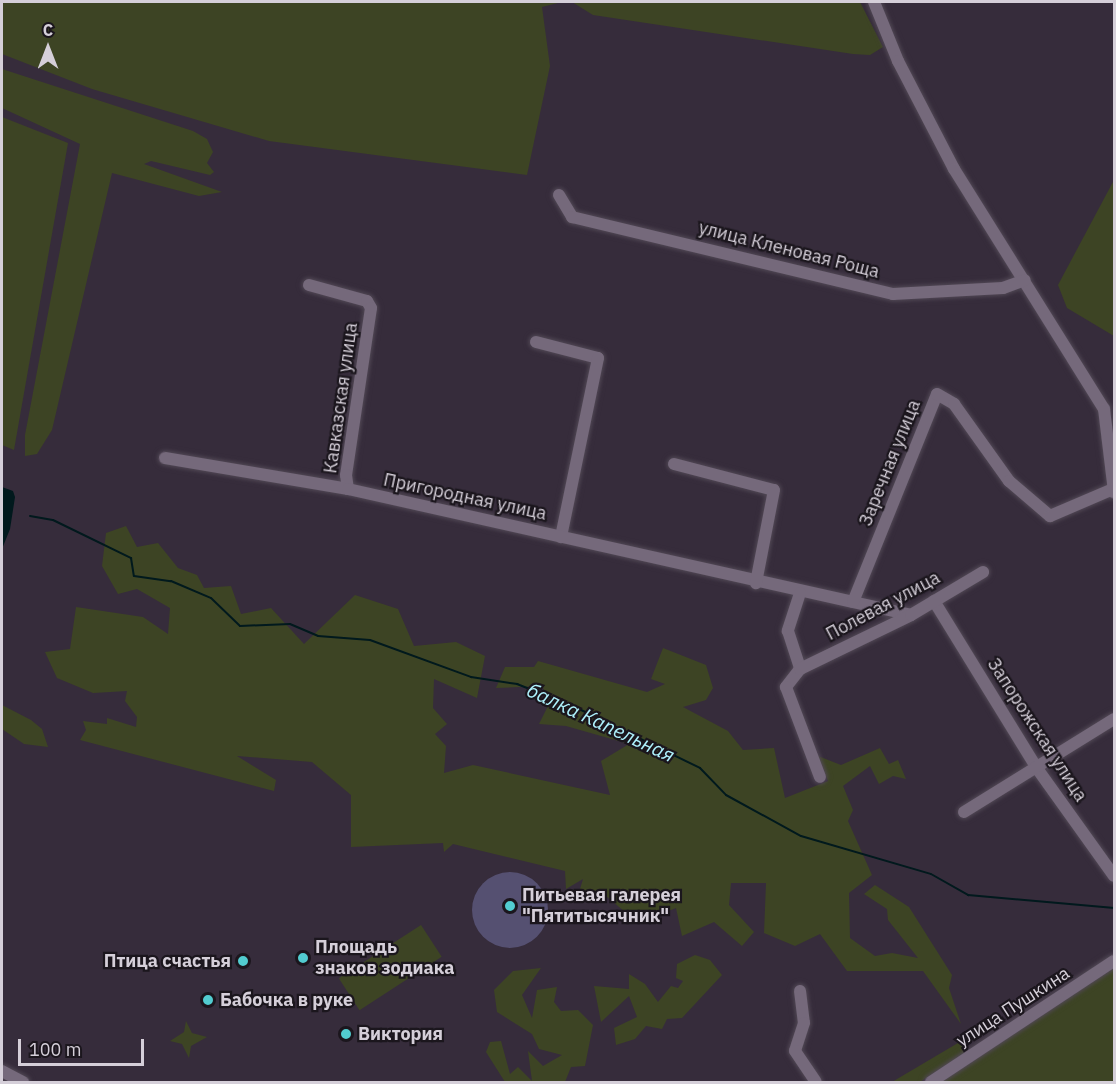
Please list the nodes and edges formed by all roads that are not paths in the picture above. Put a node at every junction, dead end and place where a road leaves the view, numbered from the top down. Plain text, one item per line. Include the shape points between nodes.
1 (874, 2) edge
2 (559, 195) dead end
3 (1025, 280) junction
4 (309, 285) dead end
5 (536, 342) dead end
6 (165, 458) dead end
7 (674, 464) dead end
8 (348, 489) junction
9 (1114, 490) edge
10 (561, 537) junction
11 (983, 572) dead end
12 (756, 583) junction
13 (800, 593) junction
14 (934, 601) junction
15 (853, 602) junction
16 (911, 615) junction
17 (800, 669) junction
18 (1114, 719) edge
19 (1036, 767) junction
20 (820, 777) dead end
21 (964, 812) dead end
22 (1114, 876) edge
23 (1114, 961) edge
24 (800, 991) dead end
25 (2, 1071) edge
26 (23, 1083) edge
27 (816, 1083) edge
28 (931, 1083) edge

1 - 3 street via 898,62 954,169
2 - 3 street, улица Кленовая Роща via 572,217 893,294 1003,288
3 - 9 street via 1104,409
4 - 8 street, Кавказская улица via 367,301 371,308 346,476
5 - 10 street via 598,358
6 - 8 street, Пригородная улица
7 - 12 street via 774,490
8 - 10 street, Пригородная улица
9 - 15 street, Заречная улица via 1050,516 1009,481 954,404 937,394
10 - 12 street, Пригородная улица
11 - 14 street, Полевая улица
12 - 13 street, Пригородная улица
13 - 15 street, Пригородная улица
13 - 17 street via 788,631
14 - 16 street, Полевая улица
14 - 19 street, Запорожская улица
15 - 16 street, Пригородная улица
16 - 17 street, Полевая улица
17 - 20 street via 786,687
18 - 19 street
19 - 21 street
19 - 22 street, Запорожская улица
23 - 28 street, улица Пушкина
24 - 27 street via 804,1023 795,1051
25 - 26 street

